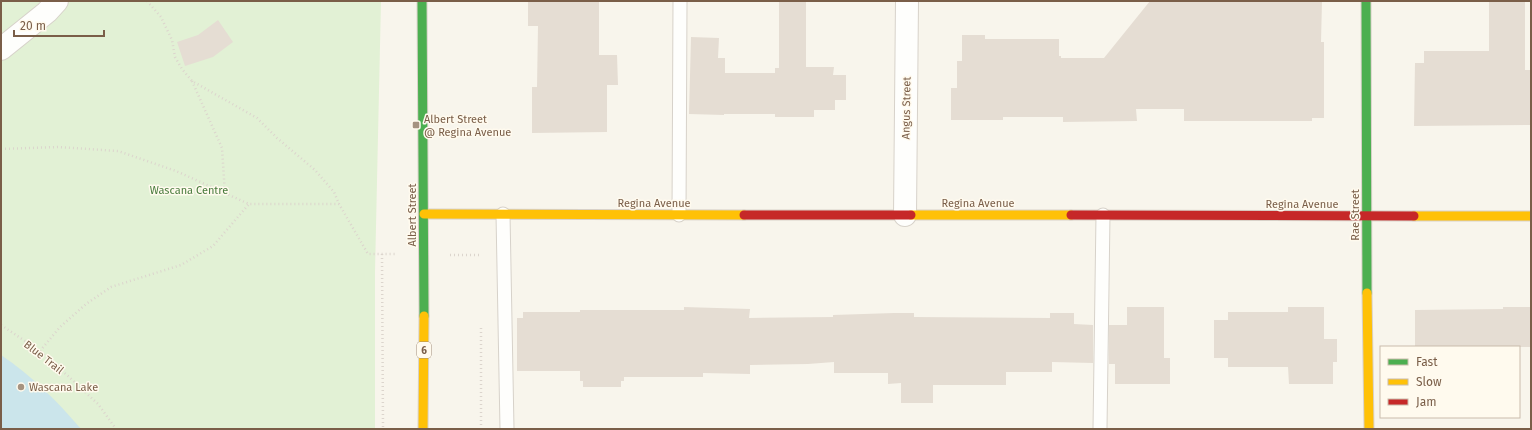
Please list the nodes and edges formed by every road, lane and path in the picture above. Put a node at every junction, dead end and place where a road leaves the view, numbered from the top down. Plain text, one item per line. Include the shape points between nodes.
1 (57, 1) edge
2 (146, 1) edge
3 (422, 1) edge
4 (680, 1) edge
5 (907, 1) edge
6 (1366, 1) edge
7 (1, 49) edge
8 (192, 81) junction
9 (1, 149) edge
10 (225, 194) junction
11 (249, 204) junction
12 (339, 204) junction
13 (424, 214) junction
14 (503, 214) junction
15 (679, 215) junction
16 (905, 215) junction
17 (1103, 215) junction
18 (1366, 216) junction
19 (1531, 216) edge
20 (368, 254) dead end
21 (382, 254) dead end
22 (1, 325) edge
23 (40, 351) junction
24 (116, 429) edge
25 (383, 429) edge
26 (423, 429) edge
27 (507, 429) edge
28 (1100, 429) edge
29 (1369, 429) edge

1 - 7 street
2 - 8 path via 161,17 172,40 175,57
3 - 13 street, Albert Street / 6
4 - 15 lane
5 - 16 street, Angus Street
6 - 18 street, Rae Street
8 - 10 path via 222,148
8 - 12 path via 257,118 314,170 334,192
9 - 10 path via 58,147 118,152 176,170
10 - 11 path
11 - 12 path
11 - 23 path via 213,246 181,265 111,288 86,304 60,327
12 - 20 path
13 - 14 street, Regina Avenue
13 - 26 street, Albert Street / 6
14 - 15 street, Regina Avenue
14 - 27 lane
15 - 16 street, Regina Avenue
16 - 17 street, Regina Avenue
17 - 18 street, Regina Avenue
17 - 28 lane
18 - 19 street, Regina Avenue
18 - 29 street, Rae Street
21 - 25 path
22 - 23 path, Blue Trail
23 - 24 path, Blue Trail via 98,404

